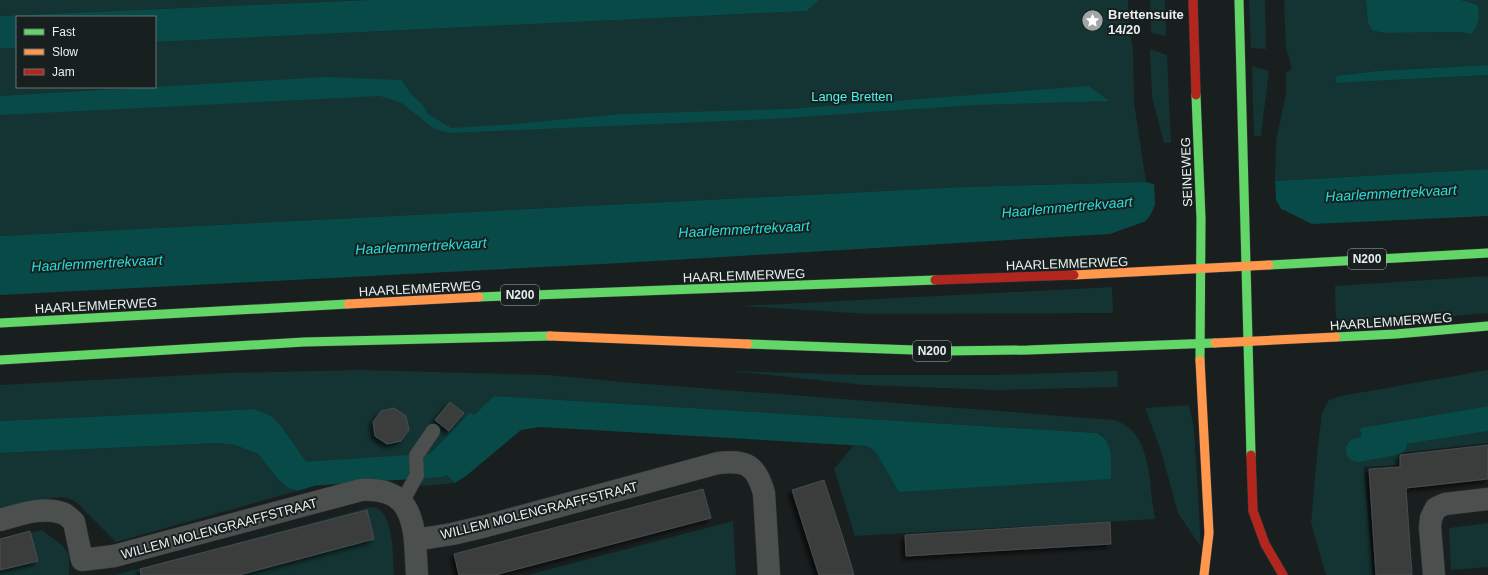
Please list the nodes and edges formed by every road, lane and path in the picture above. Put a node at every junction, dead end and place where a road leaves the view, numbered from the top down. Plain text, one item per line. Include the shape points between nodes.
1 (1193, 0) edge
2 (1239, 0) edge
3 (1488, 253) edge
4 (1246, 267) junction
5 (1200, 270) junction
6 (0, 323) edge
7 (1488, 326) edge
8 (1248, 342) junction
9 (1200, 344) junction
10 (0, 360) edge
11 (432, 431) dead end
12 (1488, 499) edge
13 (402, 502) junction
14 (0, 520) edge
15 (415, 540) junction
16 (82, 568) edge
17 (417, 575) edge
18 (769, 575) edge
19 (1204, 575) edge
20 (1283, 575) edge
21 (1434, 575) edge

1 - 5 main road, SEINEWEG via 1201,220
2 - 4 main road
3 - 4 main road, HAARLEMMERWEG / N200
4 - 5 main road, HAARLEMMERWEG / N200
4 - 8 main road
5 - 6 main road, HAARLEMMERWEG / N200 via 516,295
5 - 9 main road, SEINEWEG
7 - 8 main road, HAARLEMMERWEG / N200
8 - 9 main road, HAARLEMMERWEG / N200
8 - 20 main road via 1253,511 1265,544
9 - 10 main road, HAARLEMMERWEG / N200 via 942,351 546,336 461,337 304,342
9 - 19 main road, SEINEWEG via 1209,533
11 - 13 lane via 416,456 417,475
12 - 21 street via 1446,504 1436,508 1430,527
13 - 15 street via 410,516
13 - 16 street, WILLEM MOLENGRAAFFSTRAAT via 392,494 361,490 114,556
14 - 16 street, WILLEM MOLENGRAAFFSTRAAT via 36,511 63,513 74,522
15 - 17 street
15 - 18 street, WILLEM MOLENGRAAFFSTRAAT via 486,526 718,463 732,462 754,469 760,480 764,493

